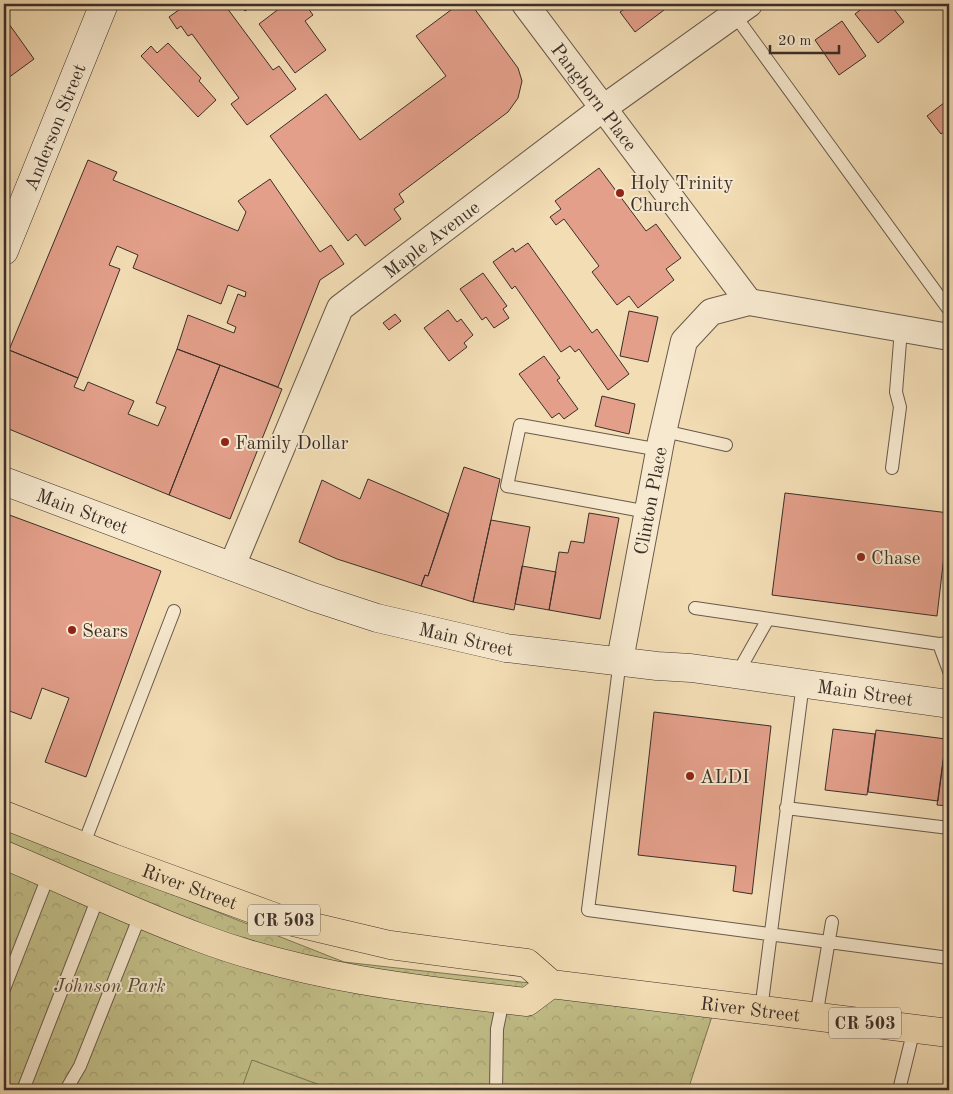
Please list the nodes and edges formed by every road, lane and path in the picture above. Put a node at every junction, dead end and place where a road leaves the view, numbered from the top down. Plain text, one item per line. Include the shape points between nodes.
1 (104, 4) edge
2 (525, 4) edge
3 (741, 9) edge
4 (602, 109) junction
5 (4, 251) edge
6 (749, 302) junction
7 (949, 310) edge
8 (901, 329) junction
9 (945, 333) edge
10 (662, 441) junction
11 (726, 446) dead end
12 (892, 468) dead end
13 (4, 481) edge
14 (648, 512) junction
15 (232, 566) junction
16 (695, 608) dead end
17 (174, 611) dead end
18 (768, 619) junction
19 (944, 644) edge
20 (620, 660) junction
21 (949, 671) edge
22 (737, 674) junction
23 (803, 683) junction
24 (949, 704) edge
25 (786, 808) junction
26 (4, 815) edge
27 (949, 828) edge
28 (83, 846) junction
29 (4, 855) edge
30 (49, 874) junction
31 (100, 895) junction
32 (140, 913) junction
33 (832, 922) dead end
34 (770, 934) junction
35 (828, 943) junction
36 (949, 958) edge
37 (551, 984) junction
38 (4, 989) edge
39 (503, 1000) junction
40 (761, 1010) junction
41 (816, 1017) junction
42 (914, 1029) junction
43 (949, 1034) edge
44 (23, 1090) edge
45 (66, 1090) edge
46 (496, 1090) edge
47 (899, 1090) edge

1 - 5 main road, Anderson Street
2 - 4 street, Pangborn Place
3 - 4 street, Maple Avenue
3 - 7 lane
4 - 6 street, Pangborn Place
4 - 15 street, Maple Avenue via 340,308
6 - 8 street
6 - 10 street, Clinton Place via 712,312 684,341
8 - 9 street
8 - 12 lane via 896,392 900,406
10 - 11 lane
10 - 14 street, Clinton Place
10 - 14 lane via 520,425 507,486
13 - 15 main road, Main Street
14 - 20 street, Clinton Place
15 - 20 main road, Main Street via 313,597 441,635 506,648
16 - 18 lane
17 - 28 lane
18 - 19 lane
18 - 22 lane
19 - 21 lane
20 - 22 main road, Main Street
20 - 34 lane via 588,910
22 - 23 main road, Main Street
23 - 24 main road, Main Street
23 - 25 lane
25 - 27 lane
25 - 34 lane
26 - 28 main road, River Street / CR 503
28 - 37 main road, River Street / CR 503 via 280,919 390,945 527,963
29 - 30 main road
30 - 31 main road
30 - 38 lane
31 - 32 main road
31 - 44 lane
32 - 39 main road via 199,938 274,961 353,979
32 - 45 lane via 80,1066
33 - 35 lane
34 - 35 lane
34 - 40 lane
35 - 36 lane
35 - 41 lane
37 - 39 main road via 528,1002
37 - 40 main road, River Street / CR 503
39 - 46 lane via 497,1029
40 - 41 main road, River Street / CR 503
41 - 42 main road, River Street / CR 503
42 - 43 main road, River Street / CR 503
42 - 47 lane

